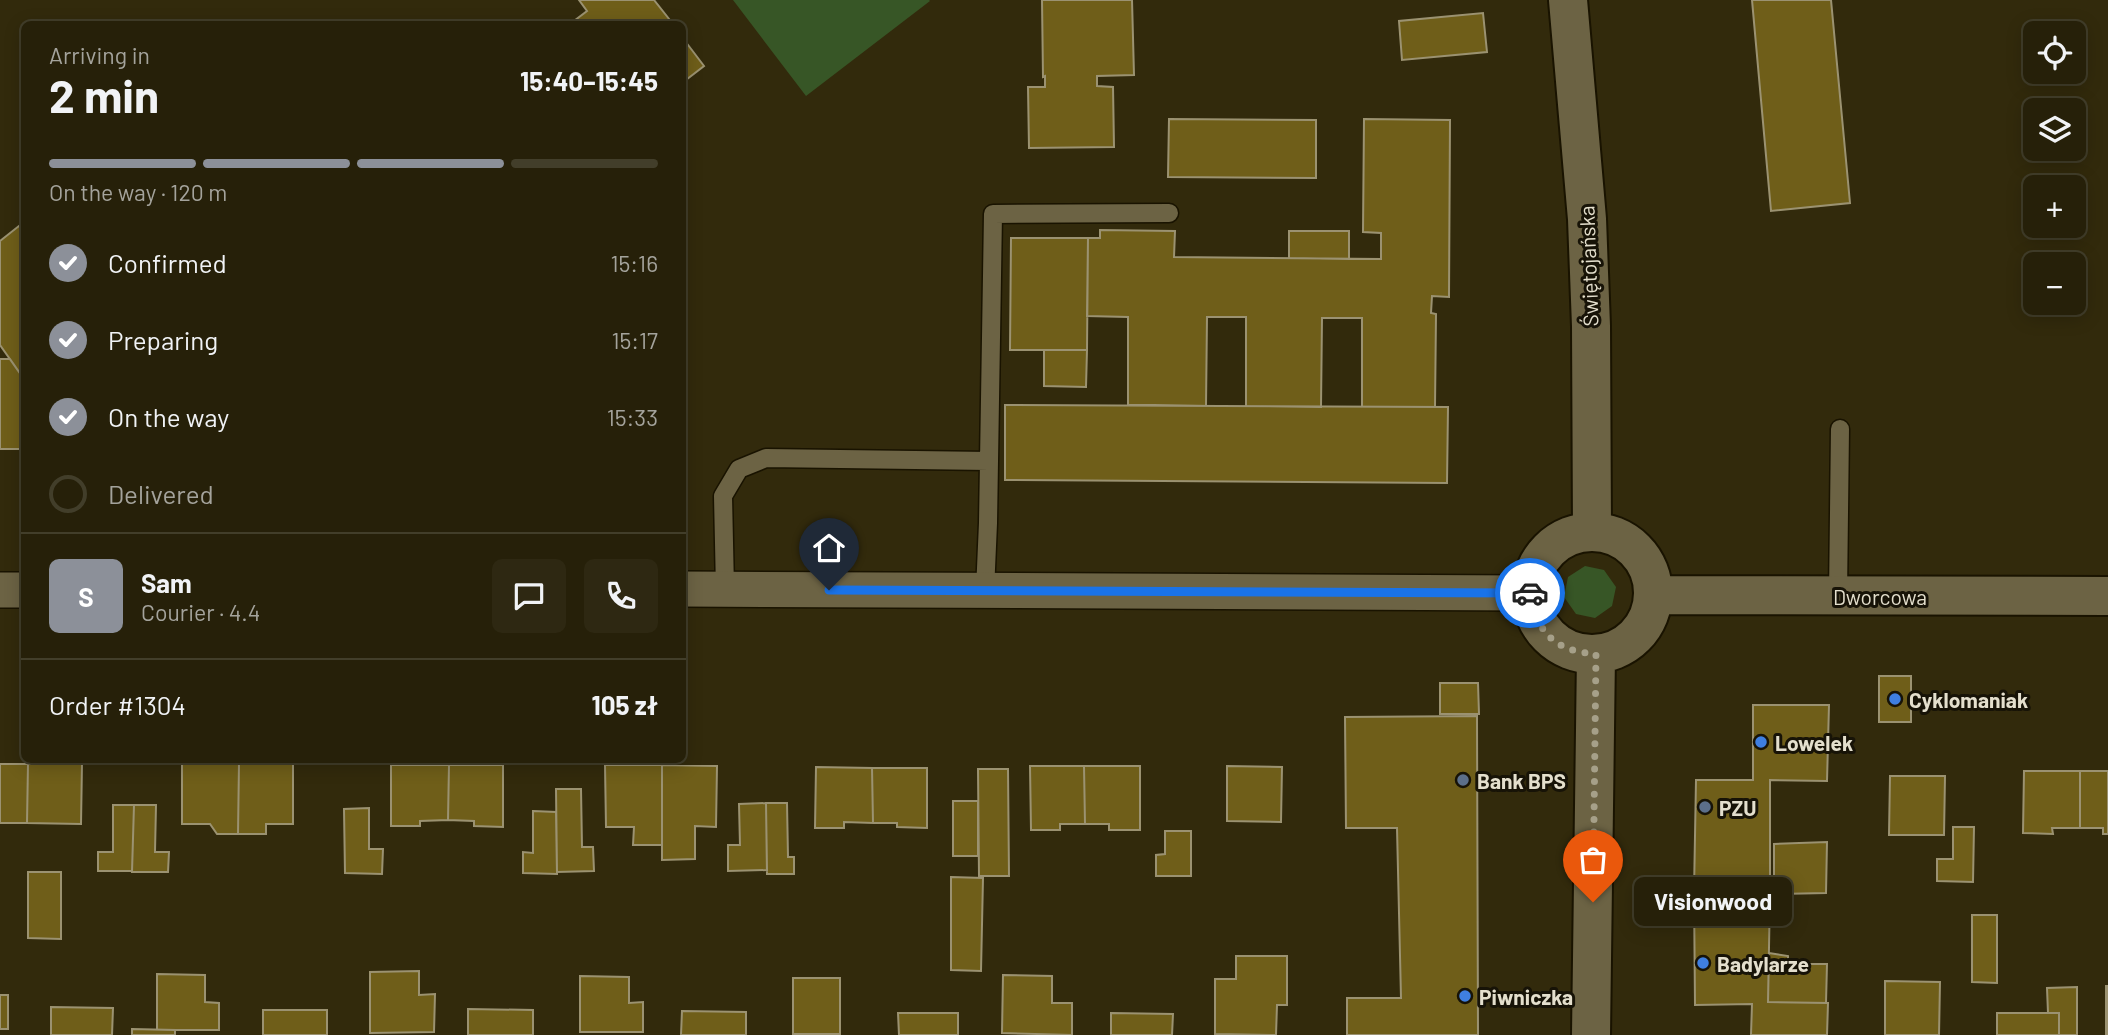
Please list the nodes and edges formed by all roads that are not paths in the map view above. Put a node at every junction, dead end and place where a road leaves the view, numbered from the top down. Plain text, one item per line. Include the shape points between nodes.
1 (1568, 0) edge
2 (1169, 213) dead end
3 (1840, 429) dead end
4 (989, 461) junction
5 (1592, 532) junction
6 (686, 589) edge
7 (725, 589) junction
8 (0, 590) edge
9 (21, 590) edge
10 (985, 591) junction
11 (1530, 593) junction
12 (1653, 595) junction
13 (1838, 596) junction
14 (2108, 596) edge
15 (1596, 654) junction
16 (1591, 1035) edge

1 - 5 street, Świętojańska via 1587,219
2 - 4 lane via 993,214
3 - 13 lane
4 - 7 lane via 766,458 739,469 723,495
4 - 10 lane
5 - 11 street via 1573,535 1542,557
5 - 12 street via 1629,545 1642,559
6 - 7 street
7 - 10 street
8 - 9 street
10 - 11 street
11 - 15 street via 1543,631 1576,653
12 - 13 street, Dworcowa
12 - 15 street via 1642,629 1614,651
13 - 14 street, Dworcowa
15 - 16 street

